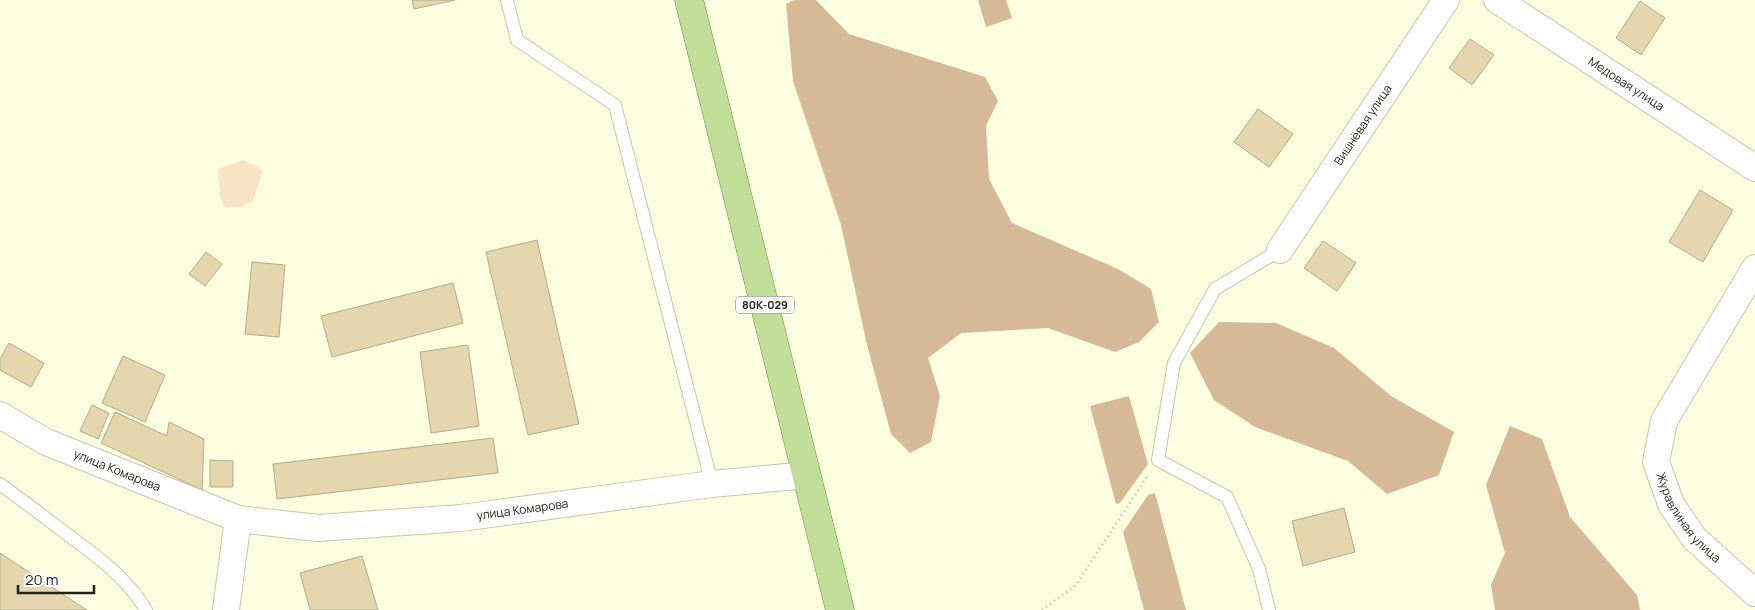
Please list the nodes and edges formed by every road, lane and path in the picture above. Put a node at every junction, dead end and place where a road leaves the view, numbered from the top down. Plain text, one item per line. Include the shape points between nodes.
1 (507, 0) edge
2 (689, 0) edge
3 (1446, 0) edge
4 (1497, 0) edge
5 (1755, 168) edge
6 (1280, 250) joint
7 (1755, 268) edge
8 (0, 415) edge
9 (1158, 460) junction
10 (806, 475) junction
11 (0, 484) edge
12 (712, 484) junction
13 (238, 519) junction
14 (1755, 592) edge
15 (146, 610) edge
16 (226, 610) edge
17 (840, 610) edge
18 (1042, 610) edge
19 (1269, 610) edge

1 - 12 lane via 517,40 615,105
2 - 10 main road, 80К-029
3 - 6 street, Вишнёвая улица
4 - 5 street, Медовая улица
6 - 9 lane via 1215,289 1174,363
7 - 14 street, Журавлиная улица via 1664,421 1656,462 1670,504 1694,538
8 - 13 street, улица Комарова via 46,442
9 - 18 path via 1076,585
9 - 19 lane via 1227,497 1259,569
10 - 12 street, улица Комарова
10 - 17 main road, 80К-029
11 - 15 lane via 104,562 123,579
12 - 13 street, улица Комарова via 451,519 318,528
13 - 16 street

